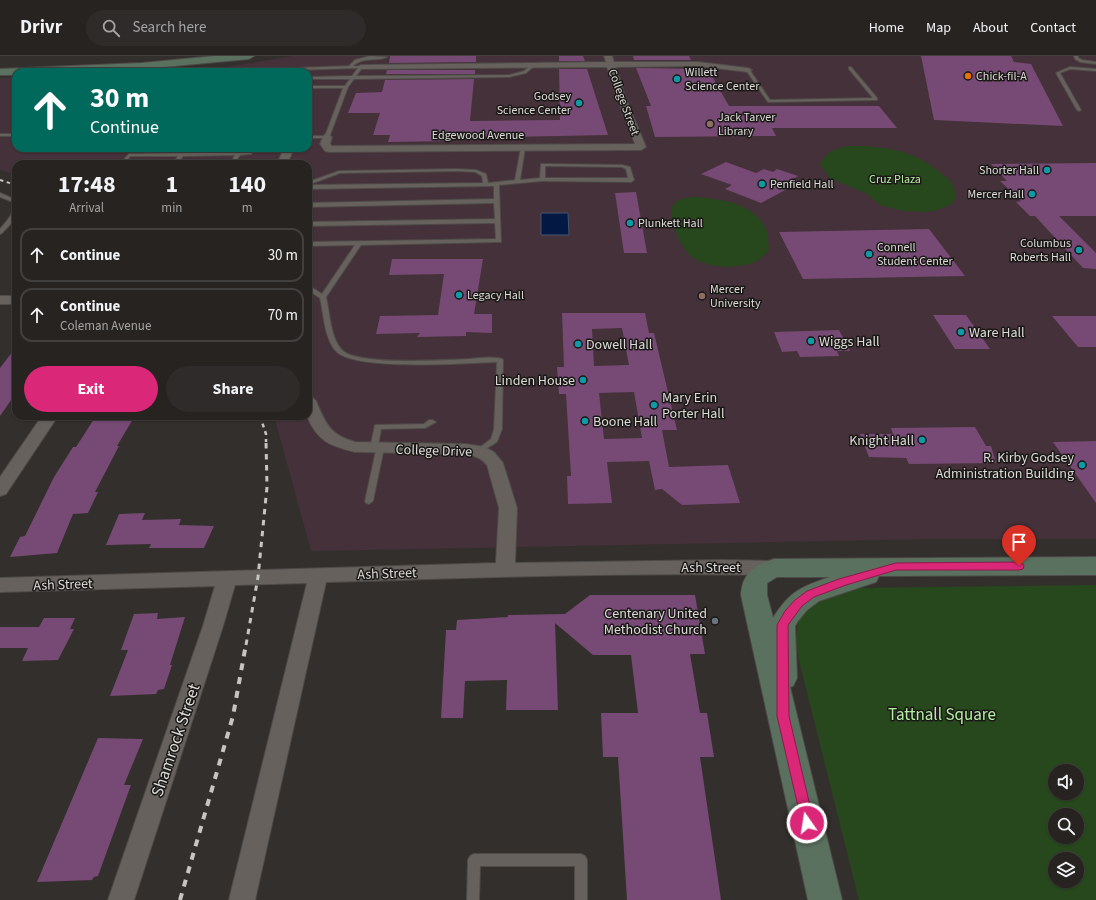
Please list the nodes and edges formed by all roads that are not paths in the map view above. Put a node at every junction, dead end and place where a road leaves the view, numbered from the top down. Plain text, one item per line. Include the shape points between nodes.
1 (201, 56) edge
2 (249, 56) edge
3 (608, 56) edge
4 (1076, 56) edge
5 (385, 57) edge
6 (1096, 63) edge
7 (611, 65) junction
8 (0, 66) edge
9 (532, 66) junction
10 (361, 67) junction
11 (107, 68) edge
12 (296, 68) edge
13 (312, 68) edge
14 (312, 68) edge
15 (350, 68) junction
16 (850, 68) dead end
17 (748, 70) joint
18 (1096, 70) edge
19 (0, 72) edge
20 (12, 72) edge
21 (312, 78) edge
22 (353, 78) junction
23 (312, 87) edge
24 (346, 87) junction
25 (1079, 110) dead end
26 (0, 135) edge
27 (12, 135) edge
28 (312, 137) edge
29 (327, 137) junction
30 (641, 147) joint
31 (523, 148) junction
32 (249, 152) edge
33 (238, 153) junction
34 (182, 154) junction
35 (126, 160) edge
36 (178, 160) edge
37 (234, 160) edge
38 (542, 179) junction
39 (312, 182) edge
40 (517, 182) junction
41 (486, 184) junction
42 (496, 184) junction
43 (312, 187) edge
44 (0, 195) edge
45 (12, 200) edge
46 (497, 201) junction
47 (312, 205) edge
48 (12, 219) edge
49 (498, 221) junction
50 (312, 224) edge
51 (0, 232) edge
52 (359, 243) junction
53 (312, 244) edge
54 (312, 290) edge
55 (323, 297) junction
56 (0, 300) edge
57 (12, 300) edge
58 (312, 410) edge
59 (47, 420) edge
60 (432, 422) dead end
61 (377, 448) junction
62 (478, 451) junction
63 (0, 490) edge
64 (369, 502) dead end
65 (896, 566) junction
66 (1096, 566) edge
67 (774, 568) junction
68 (505, 570) junction
69 (318, 576) junction
70 (227, 579) junction
71 (0, 586) edge
72 (783, 716) junction
73 (121, 900) edge
74 (242, 900) edge
75 (473, 900) edge
76 (581, 900) edge
77 (825, 900) edge

1 - 8 street
2 - 11 street
3 - 7 street, College Street
4 - 6 lane via 1080,61
5 - 15 lane via 362,58 353,62
7 - 9 street
7 - 17 street via 698,64
7 - 30 street, College Street
9 - 10 street
9 - 22 lane via 525,72 510,76
10 - 15 lane
10 - 22 lane
12 - 14 lane
13 - 15 lane
16 - 17 lane via 876,99 770,101
18 - 25 lane via 1070,68 1058,73
19 - 20 street
21 - 22 lane
22 - 24 lane
23 - 24 lane
24 - 29 lane
26 - 27 lane
28 - 29 lane
29 - 31 street, Edgewood Avenue via 325,144 329,149
30 - 31 street, Edgewood Avenue
31 - 40 lane
32 - 33 lane
33 - 34 lane
33 - 37 lane
34 - 35 lane via 130,155
34 - 36 lane
38 - 38 lane via 543,165 552,165 622,166 628,168 631,180
38 - 40 lane
39 - 41 lane via 339,172 456,170 476,171 484,175
40 - 42 lane
41 - 42 lane
41 - 43 lane
42 - 46 lane
44 - 45 lane
46 - 47 lane
46 - 49 lane
48 - 51 lane
49 - 50 lane
49 - 52 lane via 499,241
52 - 53 lane
52 - 55 lane
54 - 55 lane
55 - 62 lane via 334,344 342,354 356,360 500,360 498,429 494,440
56 - 57 street
58 - 61 street, College Drive via 326,437 355,447
59 - 63 street
60 - 61 lane via 425,426 378,427
61 - 62 street, College Drive via 450,448
61 - 64 lane
62 - 68 street, College Drive via 495,463 508,508
65 - 66 street
65 - 67 street
65 - 72 street via 810,594 789,614 782,625
67 - 68 street, Ash Street
67 - 72 street via 755,580 754,595
68 - 69 street, Ash Street
69 - 70 street, Ash Street
69 - 74 street
70 - 71 street, Ash Street
70 - 73 street, Shamrock Street
72 - 77 street
75 - 76 lane via 474,860 580,860

